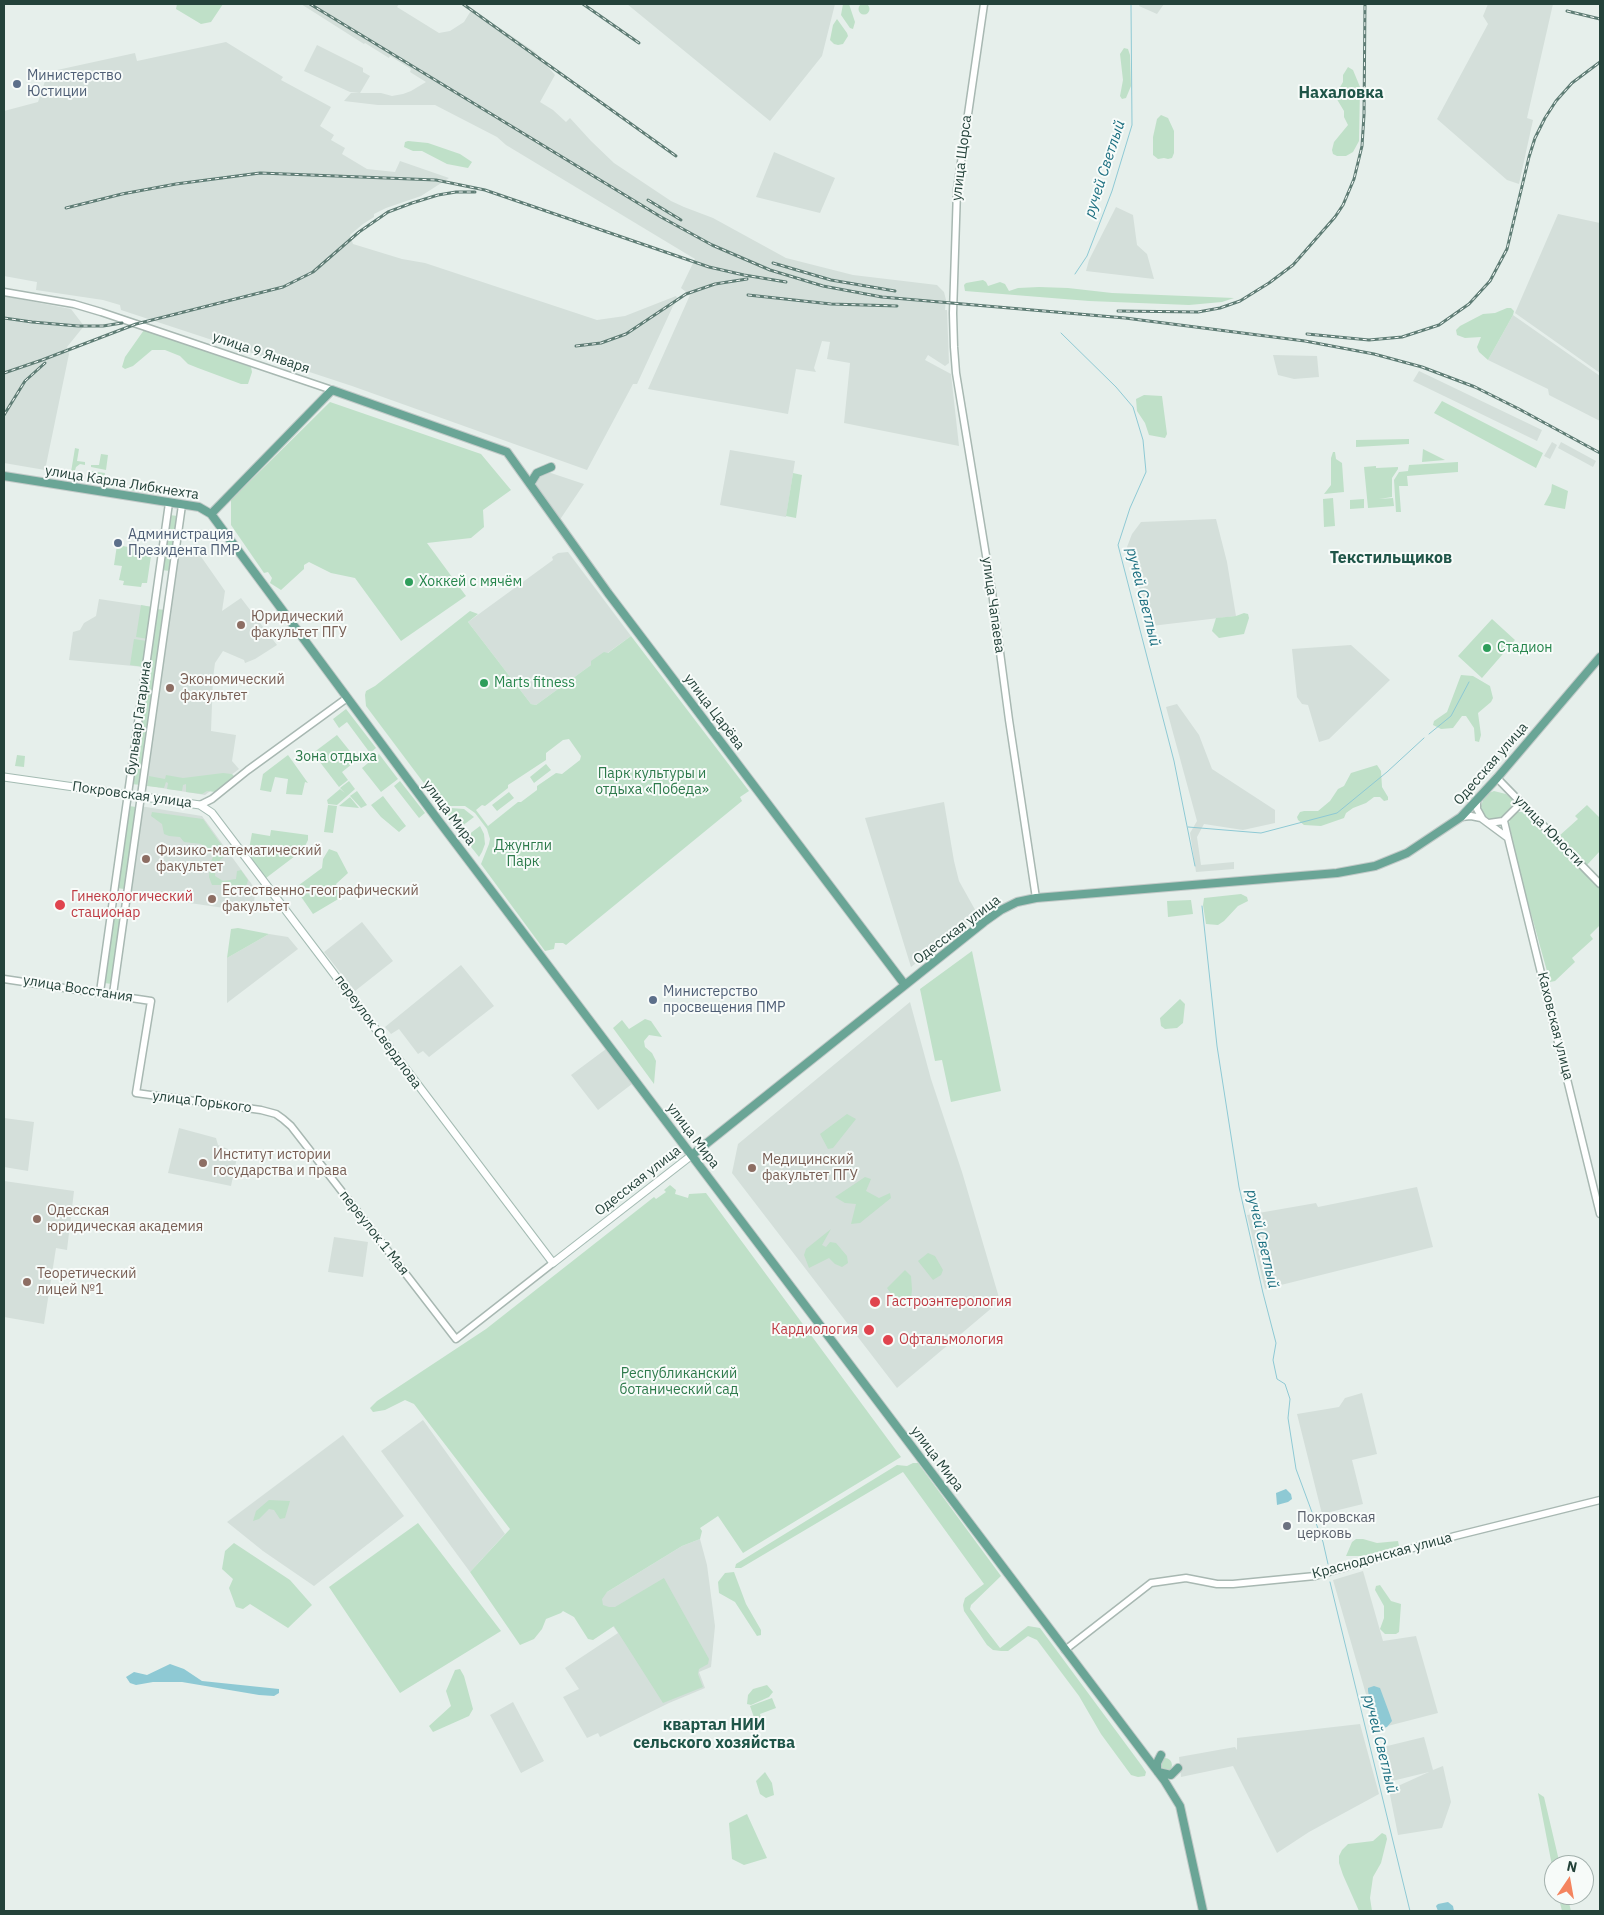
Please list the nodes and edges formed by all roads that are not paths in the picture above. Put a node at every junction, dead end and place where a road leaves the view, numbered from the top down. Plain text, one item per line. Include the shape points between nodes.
1 (984, 4) edge
2 (4, 292) edge
3 (953, 312) joint
4 (332, 390) junction
5 (507, 452) joint
6 (551, 467) dead end
7 (4, 476) edge
8 (530, 484) junction
9 (169, 503) junction
10 (182, 505) junction
11 (211, 514) junction
12 (158, 581) junction
13 (171, 584) junction
14 (1600, 658) edge
15 (346, 698) junction
16 (4, 777) edge
17 (1497, 778) junction
18 (128, 795) junction
19 (141, 796) junction
20 (1477, 801) junction
21 (1521, 803) junction
22 (200, 805) junction
23 (1461, 817) junction
24 (1486, 821) junction
25 (1504, 821) junction
26 (1508, 838) junction
27 (1600, 884) edge
28 (1036, 898) junction
29 (4, 979) edge
30 (906, 985) junction
31 (100, 992) junction
32 (113, 994) junction
33 (136, 1093) joint
34 (267, 1111) joint
35 (692, 1155) junction
36 (1600, 1214) edge
37 (553, 1263) junction
38 (456, 1339) joint
39 (1600, 1500) edge
40 (1065, 1650) junction
41 (1161, 1754) dead end
42 (1178, 1768) dead end
43 (1158, 1772) junction
44 (1203, 1911) edge

1 - 3 street, улица Щорса via 957,190
2 - 4 street, улица 9 Января via 101,312
3 - 28 street, улица Чапаева via 956,373 992,592
4 - 5 main road, улица 9 Января
4 - 11 main road, улица Карла Либкнехта
5 - 8 main road, улица Царёва
6 - 8 main road via 537,472
7 - 9 main road, улица Карла Либкнехта
8 - 30 main road, улица Царёва via 608,593
9 - 10 main road, улица Карла Либкнехта
9 - 12 street, бульвар Гагарина
10 - 11 main road, улица Карла Либкнехта via 202,508
10 - 13 street, бульвар Гагарина
11 - 15 main road, улица Мира
12 - 13 street via 164,578
12 - 18 street, бульвар Гагарина
13 - 19 street, бульвар Гагарина
14 - 17 main road, Одесская улица
15 - 22 street, Покровская улица
15 - 35 main road, улица Мира
16 - 18 main road, Покровская улица
17 - 20 main road, Одесская улица
17 - 21 street, улица Юности
18 - 19 main road, Покровская улица
18 - 31 street, бульвар Гагарина
19 - 22 main road, Покровская улица
19 - 32 street, бульвар Гагарина
20 - 23 main road, Одесская улица
20 - 24 street via 1478,811
21 - 25 street
21 - 27 street, улица Юности
22 - 37 main road, переулок Свердлова via 212,813 234,840
23 - 24 street via 1474,816
23 - 28 main road, Одесская улица via 1407,853 1354,871
24 - 25 street via 1496,824
24 - 26 street
25 - 26 street, Каховская улица
26 - 36 street, Каховская улица
28 - 30 main road, Одесская улица via 1001,910
29 - 31 street, улица Восстания
30 - 35 main road, Одесская улица
31 - 32 street, улица Восстания
32 - 33 street, улица Восстания via 152,1001
33 - 34 street, улица Горького
34 - 38 street, переулок 1 Мая via 291,1126
35 - 37 main road, Одесская улица
35 - 40 main road, улица Мира
37 - 38 street, Одесская улица
39 - 40 street, Краснодонская улица via 1455,1536 1315,1576 1233,1584 1186,1578 1151,1583
40 - 43 main road, улица Мира
41 - 43 main road via 1156,1763
42 - 43 main road via 1171,1775
43 - 44 main road, улица Мира via 1180,1806

